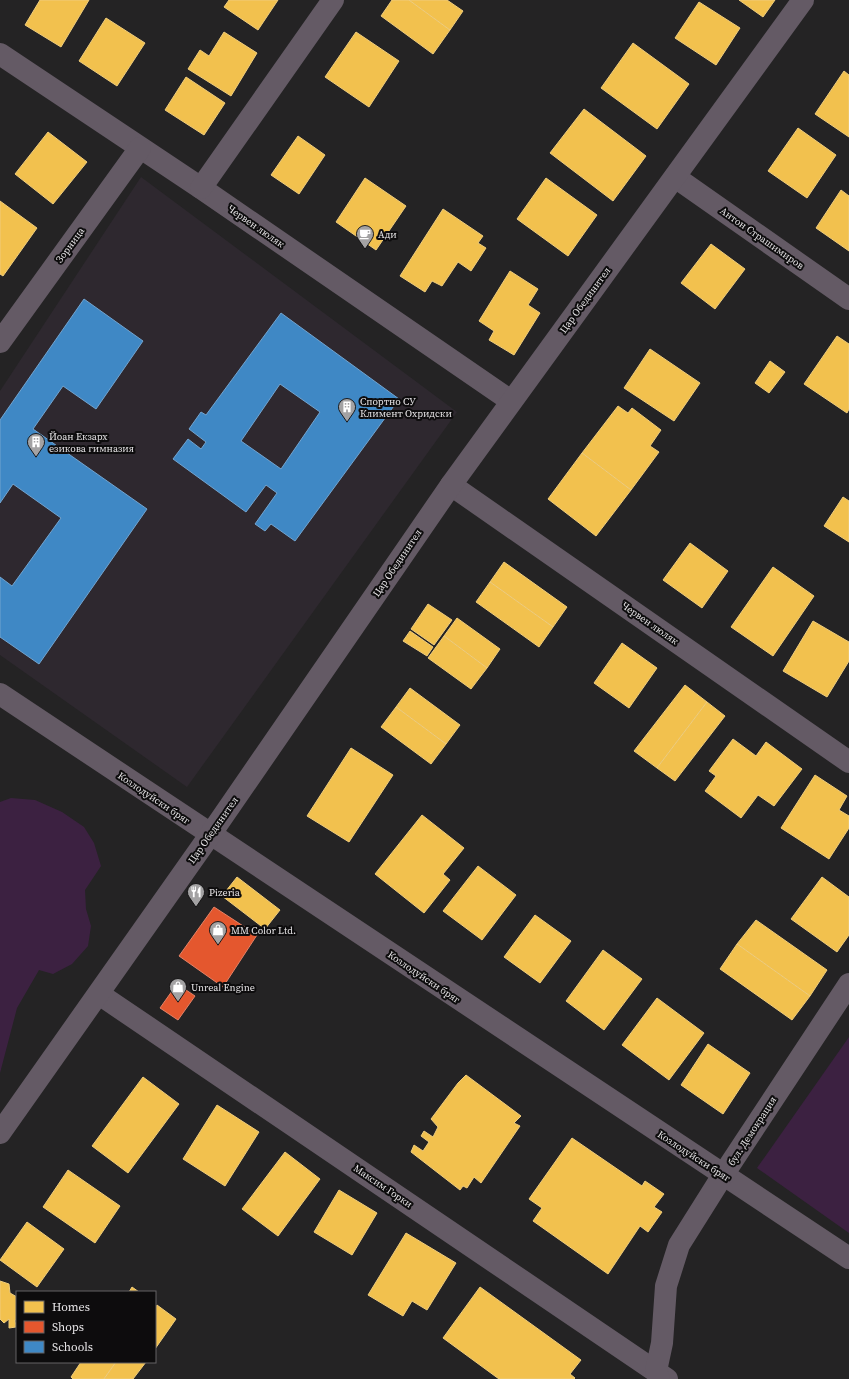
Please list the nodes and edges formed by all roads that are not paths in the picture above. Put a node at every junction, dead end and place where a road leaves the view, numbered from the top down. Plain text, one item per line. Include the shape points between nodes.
1 (333, 0) edge
2 (803, 0) edge
3 (0, 54) edge
4 (140, 148) junction
5 (675, 177) junction
6 (201, 188) junction
7 (849, 299) edge
8 (0, 342) edge
9 (511, 401) junction
10 (451, 485) junction
11 (0, 694) edge
12 (849, 762) edge
13 (210, 835) junction
14 (849, 984) edge
15 (99, 994) junction
16 (0, 1133) edge
17 (723, 1175) junction
18 (849, 1258) edge
19 (661, 1376) edge

1 - 6 street
2 - 5 street, Цар Обединител
3 - 4 street, Червен люляк
4 - 6 street, Червен люляк
4 - 8 street, Зорница
5 - 7 street, Антон Страшимиров
5 - 9 street, Цар Обединител
6 - 9 street, Червен люляк
9 - 10 street, Цар Обединител
10 - 12 street, Червен люляк
10 - 13 street, Цар Обединител
11 - 13 street, Козлодуйски бряг
13 - 15 street, Цар Обединител
13 - 17 street, Козлодуйски бряг
14 - 17 street, бул. Демокрация
15 - 16 street, Цар Обединител
15 - 19 street, Максим Горки
17 - 18 street, Козлодуйски бряг
17 - 19 street, бул. Демокрация via 679,1245 672,1265 666,1286

